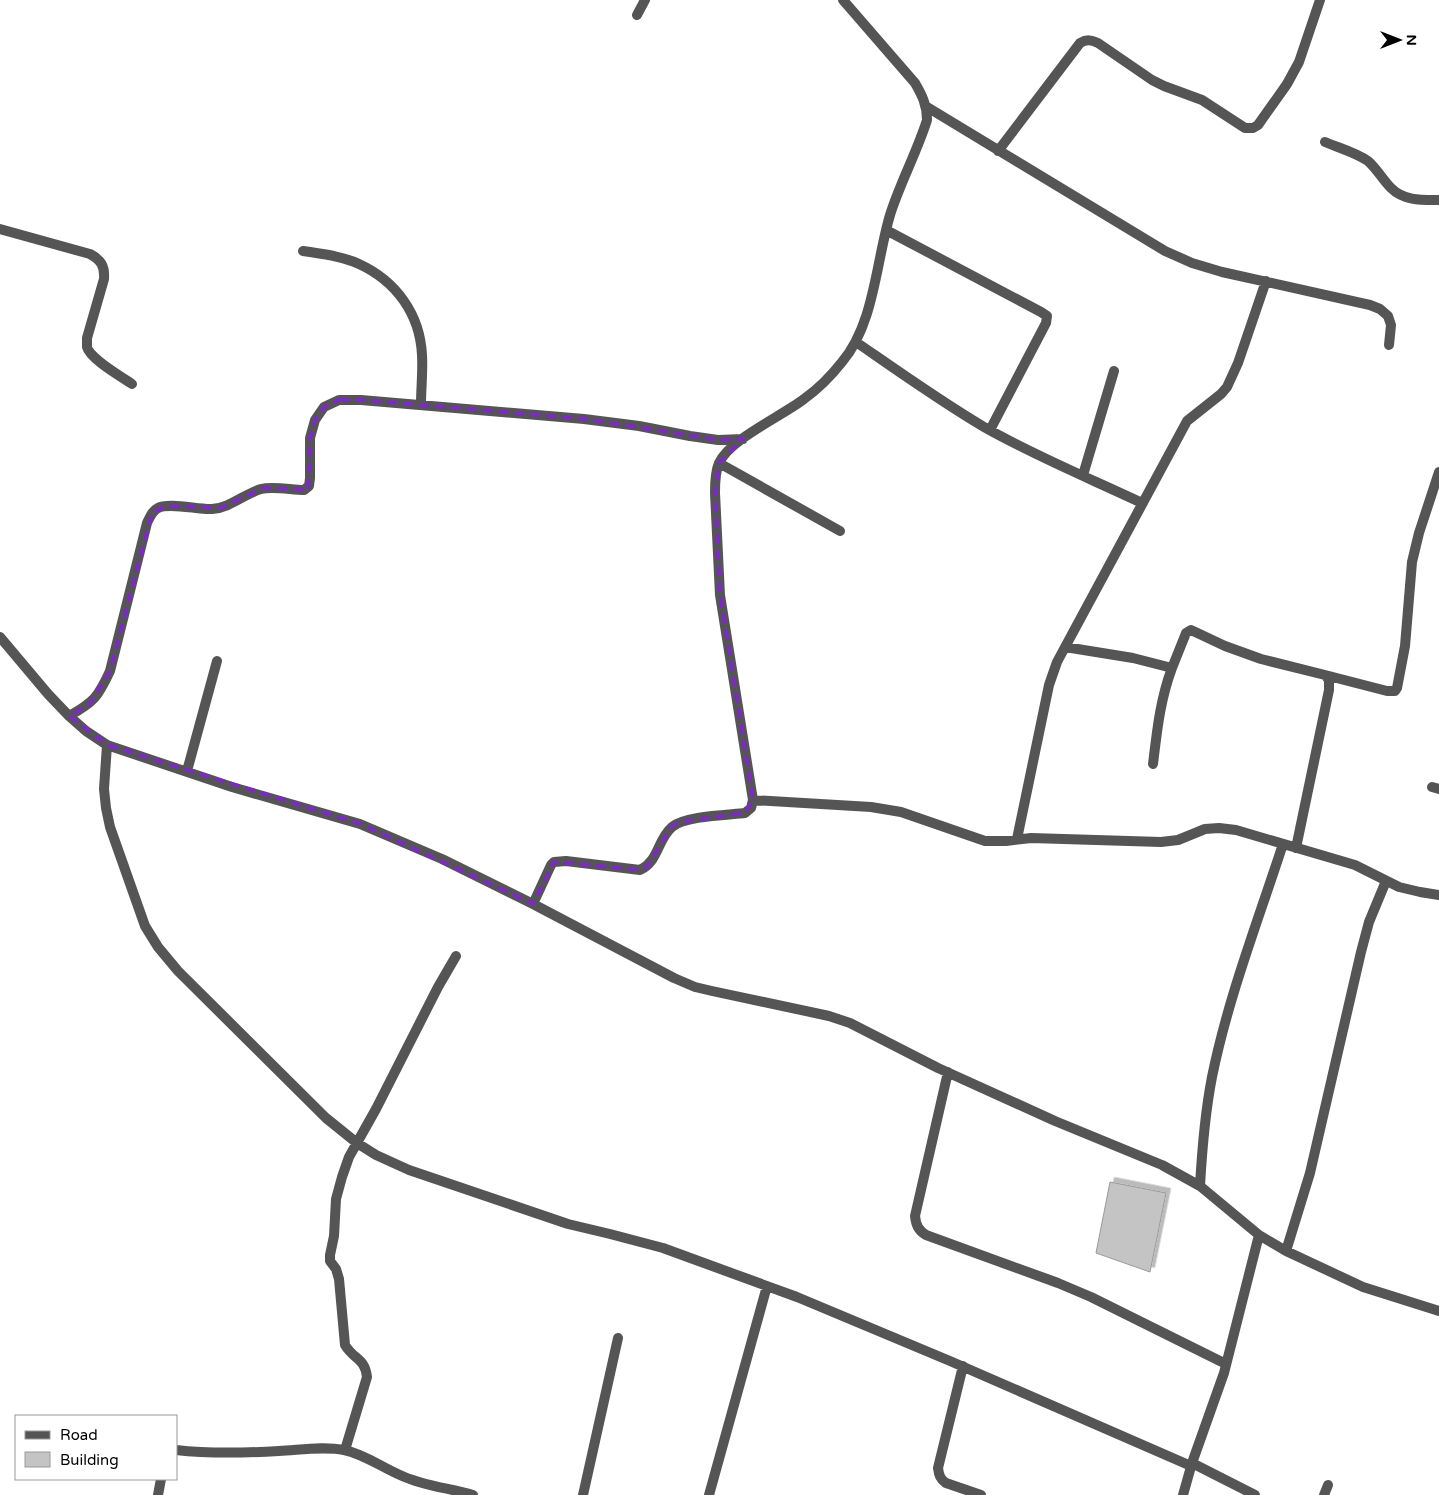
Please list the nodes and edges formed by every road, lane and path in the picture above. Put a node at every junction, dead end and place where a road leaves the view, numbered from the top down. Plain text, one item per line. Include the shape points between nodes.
1 (645, 0) edge
2 (843, 0) edge
3 (1320, 0) edge
4 (637, 15) dead end
5 (927, 108) junction
6 (1324, 142) dead end
7 (998, 151) junction
8 (1439, 200) edge
9 (0, 229) edge
10 (886, 230) junction
11 (303, 251) dead end
12 (1266, 281) junction
13 (856, 342) junction
14 (1389, 345) dead end
15 (1114, 372) dead end
16 (132, 384) dead end
17 (421, 405) junction
18 (990, 430) junction
19 (743, 439) junction
20 (719, 462) junction
21 (1439, 472) edge
22 (1083, 475) junction
23 (1142, 503) junction
24 (840, 531) dead end
25 (0, 637) edge
26 (1065, 647) junction
27 (217, 661) dead end
28 (1172, 668) junction
29 (1325, 675) junction
30 (69, 716) junction
31 (107, 745) junction
32 (1153, 764) dead end
33 (187, 771) junction
34 (753, 800) junction
35 (1017, 839) junction
36 (1283, 844) junction
37 (1296, 848) junction
38 (1386, 881) junction
39 (1439, 895) edge
40 (532, 904) junction
41 (456, 956) dead end
42 (948, 1072) junction
43 (357, 1142) junction
44 (1200, 1186) junction
45 (1259, 1235) junction
46 (1286, 1251) junction
47 (767, 1286) junction
48 (1439, 1311) edge
49 (618, 1338) dead end
50 (1226, 1364) junction
51 (962, 1366) junction
52 (178, 1450) edge
53 (345, 1450) junction
54 (1191, 1464) junction
55 (161, 1480) edge
56 (158, 1495) edge
57 (473, 1495) edge
58 (583, 1495) edge
59 (709, 1495) edge
60 (980, 1495) edge
61 (1183, 1495) edge
62 (1255, 1495) edge

1 - 4 street
2 - 5 street via 915,83
3 - 7 street via 1299,62 1287,84 1253,128 1245,128 1202,100 1152,80 1098,43 1085,40
5 - 7 street
5 - 10 street via 923,132
6 - 8 street via 1367,161 1398,194 1415,200
7 - 12 street via 1165,251 1222,272
9 - 16 street via 90,254 102,263 104,279 87,347 96,359
10 - 13 street via 865,321
10 - 18 street via 1047,316
11 - 17 street via 342,258 375,272 410,308 422,354
12 - 14 street via 1380,309 1388,316 1391,325
12 - 23 street via 1227,387 1187,421
13 - 18 street
13 - 19 street via 824,383 804,400
15 - 22 street
17 - 19 street via 584,419 718,440
17 - 30 street via 339,400 324,407 314,420 310,438 309,486 304,490 264,488 210,510 158,507 147,523 110,671 88,705
18 - 22 street
19 - 20 street
20 - 24 street
20 - 34 street via 715,492 720,595
21 - 29 street via 1412,562 1398,688 1387,691
22 - 23 street
23 - 26 street
25 - 30 street
26 - 28 street
26 - 35 street via 1050,684
27 - 33 street
28 - 29 street via 1186,634 1191,630 1261,659
28 - 32 street via 1160,708
29 - 37 street via 1330,690
30 - 31 street
31 - 33 street
31 - 43 street via 104,789 110,828 145,926 158,947 178,971 326,1118
33 - 40 street via 360,824
34 - 35 street via 872,807 901,812 985,841
34 - 40 street via 745,813 690,819 671,827 653,860 640,870 554,862
35 - 36 street via 1161,842 1219,828
36 - 37 street
36 - 44 street via 1235,989 1212,1077
37 - 38 street via 1356,865
38 - 39 street
38 - 46 street via 1361,952 1310,1173
40 - 42 street via 674,978 712,991 829,1016
41 - 43 street
42 - 44 street via 1162,1165
42 - 50 street via 915,1216 920,1231 1091,1297
43 - 47 street via 376,1156 409,1170 568,1224 662,1248
43 - 53 street via 338,1192 330,1255 339,1279 346,1345 365,1366 367,1377
44 - 45 street
45 - 46 street
45 - 50 street
46 - 48 street via 1363,1287
47 - 51 street
47 - 59 street
49 - 58 street
50 - 54 street
51 - 54 street
51 - 60 street via 938,1468 946,1483
52 - 53 street via 219,1453
53 - 57 street via 400,1476
54 - 61 street
54 - 62 street
55 - 56 street

